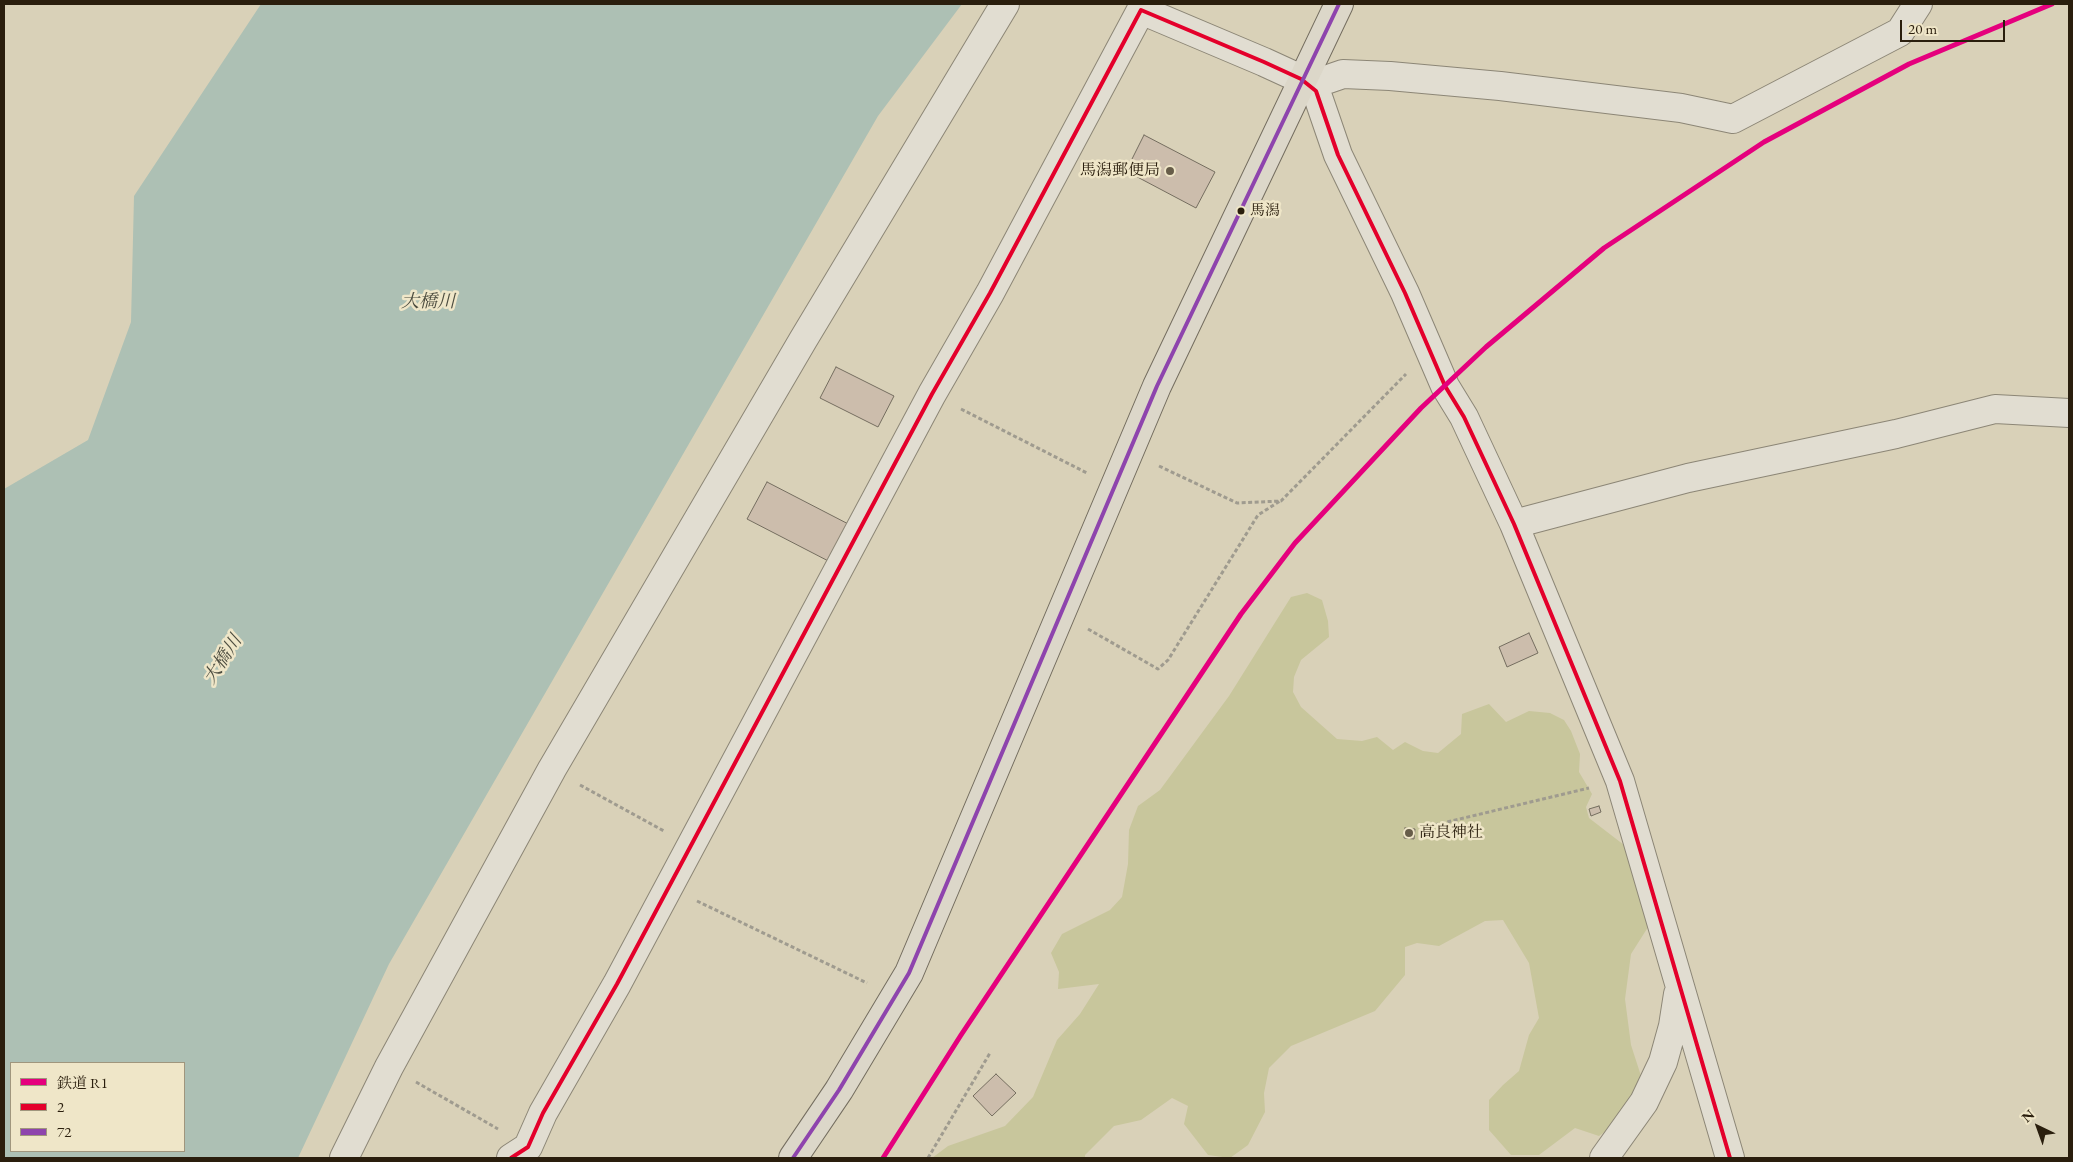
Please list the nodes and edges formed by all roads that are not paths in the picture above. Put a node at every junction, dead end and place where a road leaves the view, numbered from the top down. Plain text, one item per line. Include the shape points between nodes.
1 (1005, 4) edge
2 (1339, 4) edge
3 (1918, 4) edge
4 (1142, 7) edge
5 (1306, 82) junction
6 (2069, 413) edge
7 (1514, 524) junction
8 (1679, 985) junction
9 (519, 1152) edge
10 (344, 1158) edge
11 (793, 1158) edge
12 (1604, 1158) edge
13 (1730, 1158) edge

1 - 10 street via 803,340 552,770 389,1067
2 - 5 main road
3 - 5 street via 1900,32 1733,119 1672,107 1390,76 1342,74
4 - 5 street
4 - 9 street via 669,888
5 - 7 street via 1321,102 1338,155 1405,293 1445,386 1464,417
5 - 11 main road via 1157,386 909,973 839,1090
6 - 7 street via 1995,410 1688,478
7 - 8 street via 1620,781
8 - 12 street via 1663,1062 1644,1102
8 - 13 street

